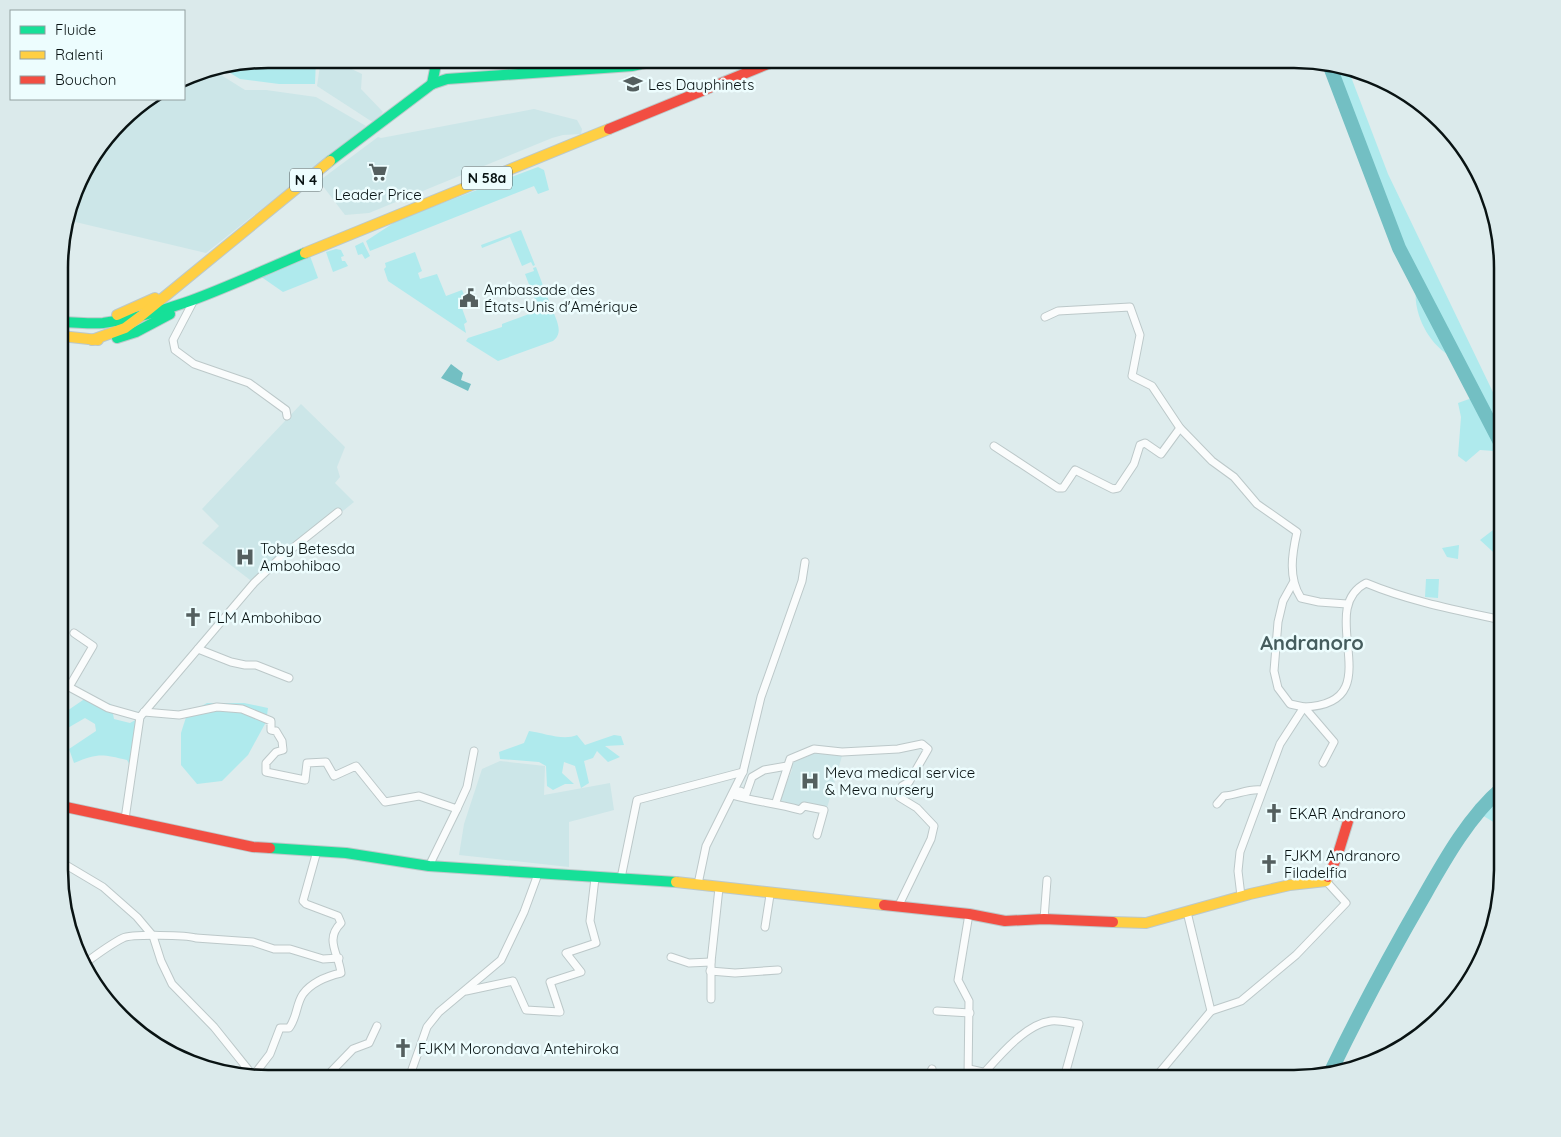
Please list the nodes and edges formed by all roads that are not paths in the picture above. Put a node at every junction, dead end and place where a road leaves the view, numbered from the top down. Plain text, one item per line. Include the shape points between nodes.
1 (435, 68) edge
2 (599, 68) edge
3 (758, 68) edge
4 (432, 84) junction
5 (196, 270) junction
6 (195, 300) junction
7 (141, 316) junction
8 (1045, 316) dead end
9 (68, 322) edge
10 (86, 323) junction
11 (68, 337) edge
12 (92, 340) junction
13 (287, 416) dead end
14 (1180, 428) junction
15 (994, 446) dead end
16 (338, 512) dead end
17 (805, 562) dead end
18 (1293, 583) junction
19 (1347, 604) junction
20 (1494, 618) edge
21 (74, 633) dead end
22 (198, 649) junction
23 (289, 678) dead end
24 (69, 688) joint
25 (1304, 706) junction
26 (142, 715) junction
27 (474, 751) dead end
28 (1322, 763) dead end
29 (788, 766) junction
30 (743, 772) junction
31 (1262, 790) junction
32 (732, 795) junction
33 (776, 802) junction
34 (1217, 804) dead end
35 (68, 808) edge
36 (457, 808) junction
37 (1339, 815) dead end
38 (126, 819) junction
39 (817, 835) dead end
40 (317, 851) junction
41 (430, 866) junction
42 (68, 867) edge
43 (538, 874) junction
44 (595, 878) junction
45 (621, 878) junction
46 (1047, 880) dead end
47 (1326, 881) junction
48 (698, 884) junction
49 (719, 888) junction
50 (770, 894) junction
51 (1241, 896) junction
52 (898, 907) junction
53 (1186, 912) junction
54 (969, 914) junction
55 (1044, 919) junction
56 (766, 926) dead end
57 (153, 936) junction
58 (671, 957) dead end
59 (340, 958) junction
60 (89, 960) edge
61 (711, 962) junction
62 (778, 970) dead end
63 (710, 971) junction
64 (466, 991) junction
65 (711, 999) dead end
66 (937, 1011) dead end
67 (1211, 1011) junction
68 (970, 1013) junction
69 (377, 1026) dead end
70 (247, 1068) edge
71 (259, 1069) edge
72 (969, 1069) joint
73 (332, 1070) edge
74 (412, 1070) edge
75 (973, 1070) edge
76 (987, 1070) edge
77 (1066, 1070) edge
78 (1162, 1070) edge

1 - 4 main road
2 - 4 main road, N 4 via 466,76
3 - 6 main road, N 58a
4 - 5 main road, N 4 via 372,127
5 - 7 main road, N 4
5 - 10 main road, N 4 via 144,304 116,316
6 - 7 main road, N 58a
6 - 12 main road, N 58a via 136,332
6 - 13 street via 173,340 175,350 194,364 249,383 286,410
7 - 10 main road
7 - 12 main road, N 4 via 124,328
8 - 14 street via 1058,311 1130,307 1140,336 1132,376 1152,386
9 - 10 main road, N 4
11 - 12 main road, N 4
14 - 15 street via 1161,454 1145,443 1140,445 1134,464 1118,488 1113,489 1075,470 1063,488 1058,488
14 - 18 street via 1212,462 1234,477 1257,504 1297,532 1292,554
16 - 22 street via 254,583
17 - 30 street via 802,581 761,697
18 - 19 street via 1301,598
18 - 25 street via 1283,601 1278,622 1274,671 1278,688 1290,704
19 - 20 street via 1352,593 1366,583 1388,593
19 - 25 street via 1349,667 1346,689 1335,701 1320,706
21 - 24 street via 93,646
22 - 23 street
22 - 26 street
24 - 26 street via 108,708
25 - 28 street via 1334,742
25 - 31 street via 1280,744
26 - 36 street via 179,715 217,707 242,709 271,721 271,730 279,736 283,750 276,752 266,763 266,772 305,780 306,763 326,762 334,776 356,766 385,802 419,796
26 - 38 street
27 - 36 street via 468,787
29 - 32 street via 764,770 752,777 746,794 740,791
29 - 33 street
29 - 52 street via 790,759 814,750 898,749 922,744 928,750 909,782 902,786 899,797 917,808 934,826 931,839
30 - 32 street
30 - 45 street via 637,800
31 - 34 street via 1250,789 1224,796
31 - 51 street via 1240,852
32 - 33 street
32 - 48 street via 706,846
33 - 39 street via 800,810 804,806 824,810
35 - 38 main road
36 - 41 street
37 - 47 main road via 1349,818
38 - 40 main road via 253,847
40 - 41 main road
40 - 59 street via 303,901 338,916 341,923 332,936 332,948
41 - 43 main road
42 - 57 street via 104,887
43 - 44 main road
43 - 64 street via 501,960
44 - 45 main road
44 - 64 street via 590,920 596,943 566,953 581,972 550,982 560,1012 526,1010 514,981
45 - 48 main road
46 - 55 street
47 - 51 main road
47 - 67 street via 1346,903 1296,956 1241,1001
48 - 49 main road
49 - 50 main road
49 - 61 street
50 - 52 main road
50 - 56 street
51 - 53 main road
52 - 54 main road
53 - 55 main road via 1146,923
53 - 67 street
54 - 55 main road via 1005,920
54 - 68 street via 958,980 969,1001
57 - 59 street via 243,941 274,949 290,948 323,959
57 - 60 street via 125,937
57 - 70 street via 172,984 214,1027
58 - 61 street via 689,963
59 - 71 street via 341,973 325,977 303,994 293,1023 289,1028 280,1028 270,1054
61 - 63 street
62 - 63 street
63 - 65 street
64 - 74 street via 439,1012 427,1027
66 - 68 street
67 - 78 street
68 - 72 street
69 - 73 street via 369,1043 352,1049
72 - 75 street
76 - 77 street via 1006,1047 1050,1021 1079,1024

